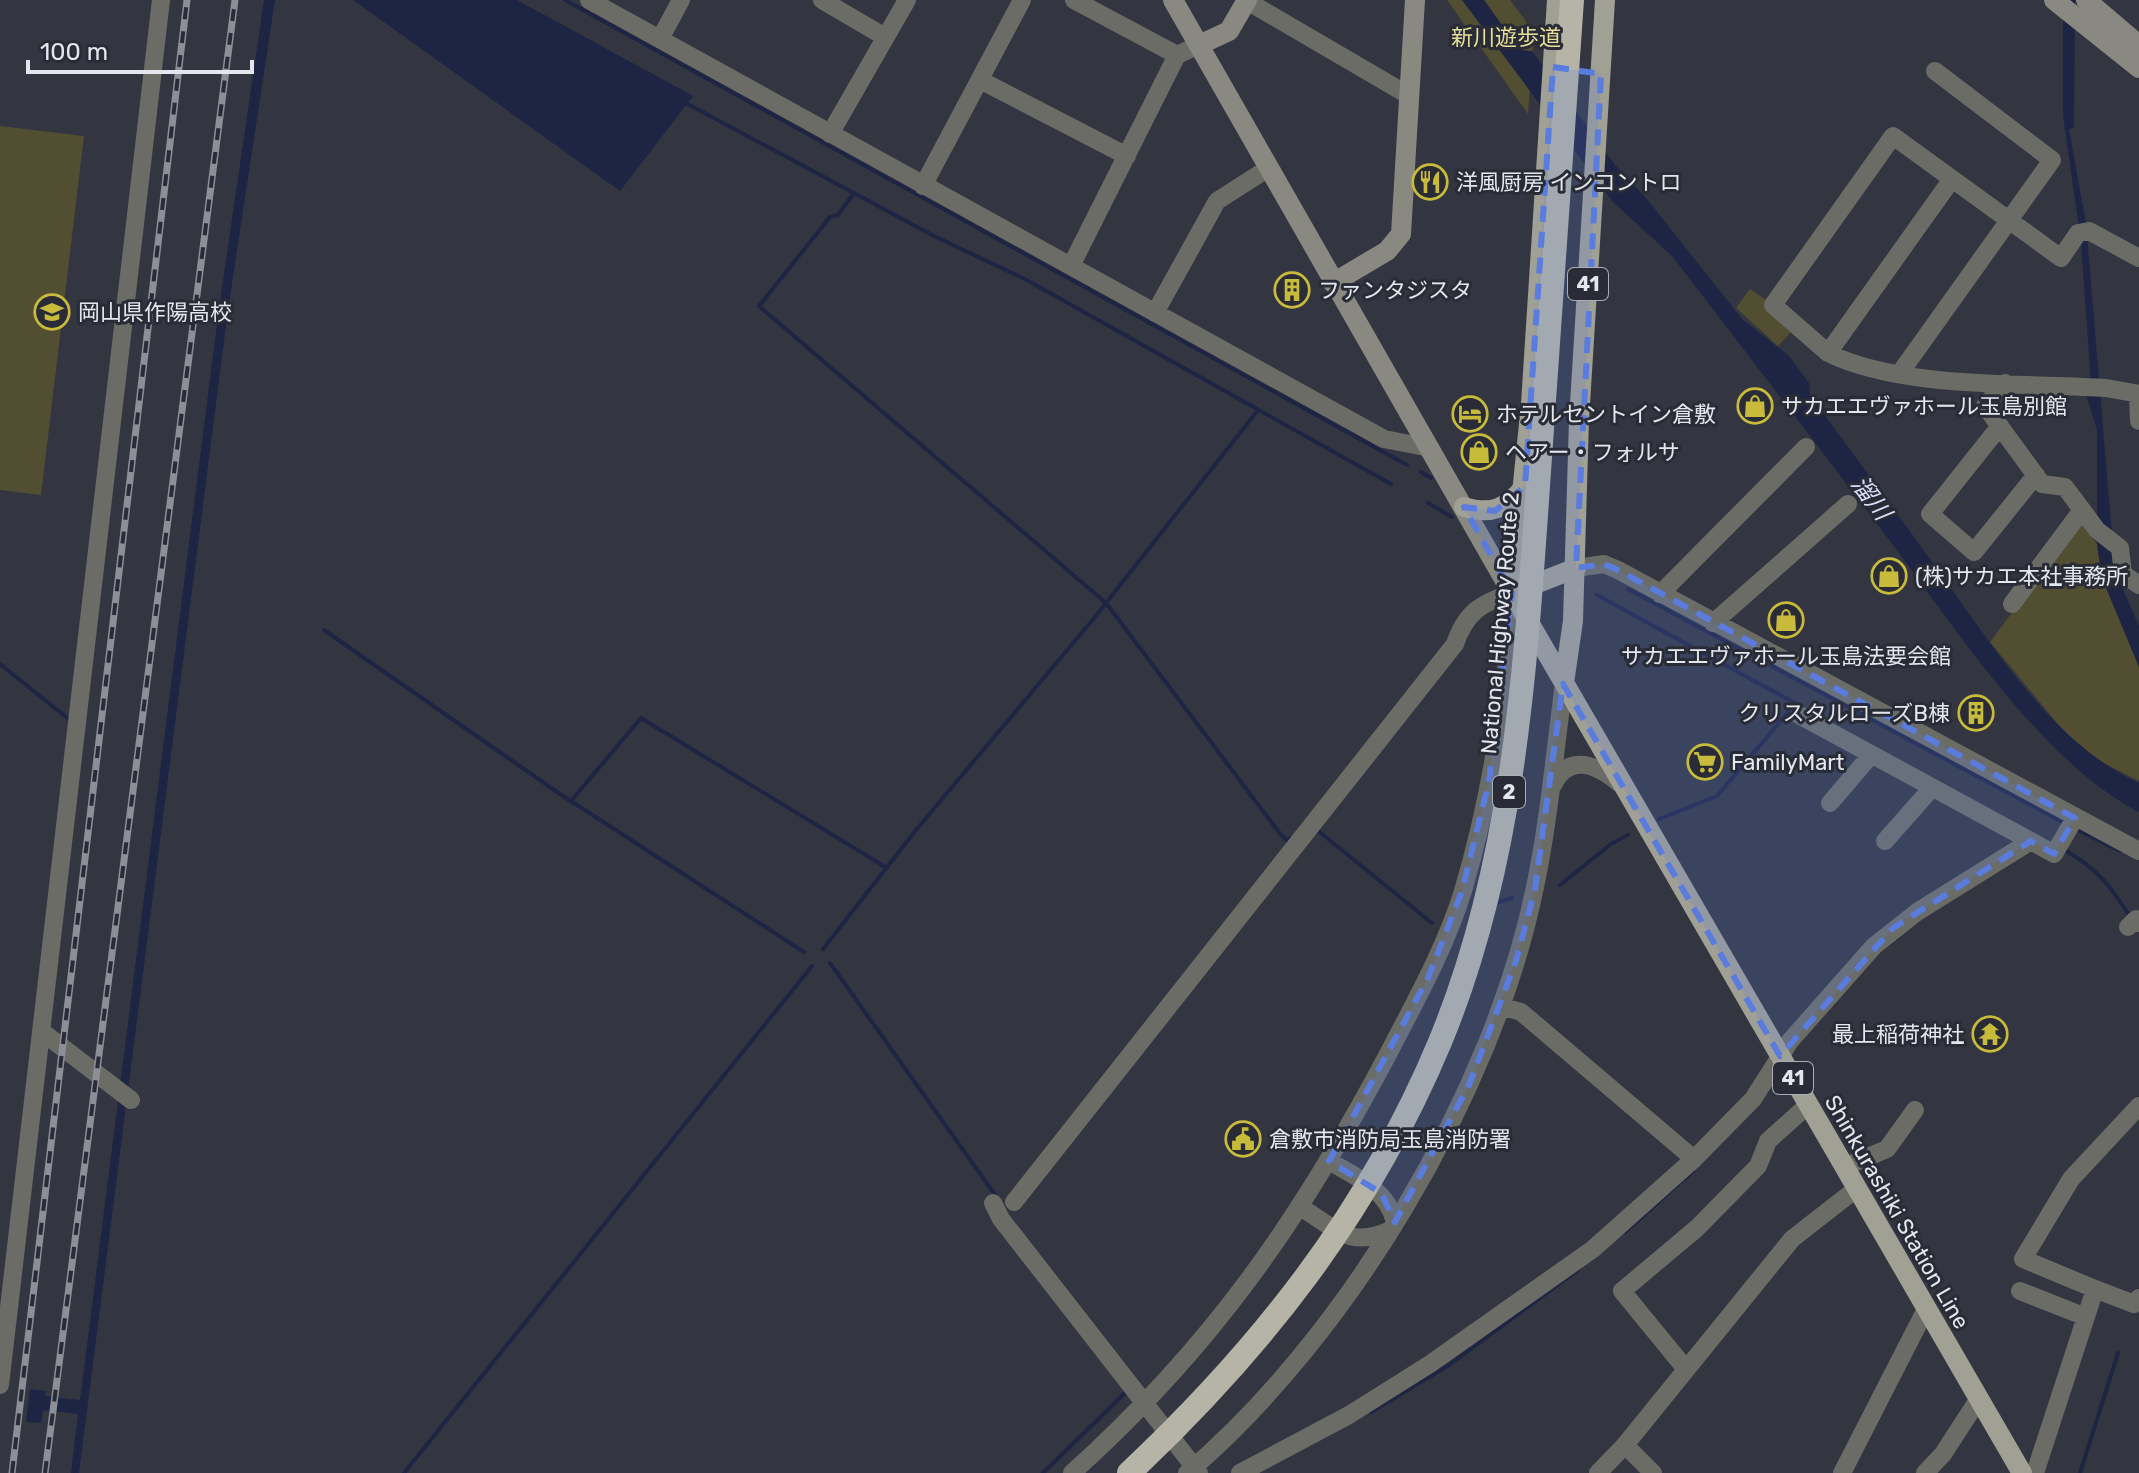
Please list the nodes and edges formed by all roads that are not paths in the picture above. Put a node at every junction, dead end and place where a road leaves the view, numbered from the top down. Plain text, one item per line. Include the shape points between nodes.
1 (161, 0) edge
2 (589, 0) edge
3 (681, 0) edge
4 (822, 0) edge
5 (907, 0) edge
6 (1022, 0) edge
7 (1074, 0) edge
8 (1173, 0) edge
9 (1247, 0) edge
10 (1415, 0) edge
11 (1557, 0) edge
12 (1572, 0) edge
13 (1605, 0) edge
14 (2054, 0) edge
15 (2085, 0) edge
16 (2098, 33) junction
17 (885, 37) junction
18 (660, 39) junction
19 (1199, 45) junction
20 (2139, 45) edge
21 (1177, 55) junction
22 (1553, 67) junction
23 (2139, 68) edge
24 (1935, 71) dead end
25 (1601, 74) junction
26 (980, 80) junction
27 (1408, 95) junction
28 (830, 134) junction
29 (1127, 156) junction
30 (1267, 169) junction
31 (1952, 179) junction
32 (923, 186) junction
33 (2007, 219) junction
34 (2139, 258) edge
35 (1071, 266) junction
36 (1333, 283) junction
37 (1155, 313) junction
38 (1828, 353) junction
39 (1900, 373) junction
40 (2005, 383) junction
41 (2138, 394) edge
42 (2139, 421) edge
43 (1529, 424) junction
44 (2000, 426) junction
45 (1579, 428) junction
46 (1806, 447) dead end
47 (1430, 448) junction
48 (2036, 475) junction
49 (1525, 486) junction
50 (1848, 504) dead end
51 (1464, 507) junction
52 (2082, 510) junction
53 (1576, 568) junction
54 (2139, 585) edge
55 (1512, 593) junction
56 (1660, 594) junction
57 (2012, 604) dead end
58 (1713, 623) junction
59 (1564, 683) junction
60 (1799, 715) dead end
61 (1871, 755) junction
62 (1619, 783) junction
63 (1552, 786) junction
64 (1931, 789) junction
65 (1830, 803) dead end
66 (2055, 837) junction
67 (1885, 841) dead end
68 (2139, 851) edge
69 (1501, 1006) junction
70 (41, 1031) junction
71 (1780, 1056) junction
72 (126, 1096) dead end
73 (1808, 1105) junction
74 (2139, 1106) edge
75 (1915, 1110) dead end
76 (1694, 1159) junction
77 (1329, 1161) junction
78 (1844, 1167) junction
79 (1856, 1189) junction
80 (1014, 1202) dead end
81 (993, 1203) dead end
82 (1300, 1207) junction
83 (1393, 1226) junction
84 (2095, 1289) junction
85 (2020, 1291) dead end
86 (2139, 1298) edge
87 (1925, 1311) junction
88 (2086, 1317) junction
89 (1685, 1368) junction
90 (0, 1385) edge
91 (1137, 1394) junction
92 (1978, 1400) junction
93 (1625, 1445) junction
94 (1194, 1471) edge
95 (1072, 1473) edge
96 (1129, 1473) edge
97 (1240, 1473) edge
98 (1598, 1473) edge
99 (1653, 1473) edge
100 (1842, 1473) edge
101 (1925, 1473) edge
102 (2022, 1473) edge
103 (2035, 1473) edge

1 - 70 street
2 - 18 street
3 - 18 street
4 - 17 street
5 - 17 street
6 - 26 street
7 - 21 street
8 - 19 street
9 - 19 street via 1229,31
9 - 27 street
10 - 27 street
11 - 22 main road, 41
12 - 96 highway, National Highway Route 2 / 2, bridge via 1515,756 1493,875 1464,978 1409,1111 1303,1285 1203,1402
13 - 25 main road, 41
14 - 16 street
15 - 16 street
15 - 20 street
16 - 23 street
17 - 28 street
18 - 28 street
19 - 21 street
19 - 30 street
21 - 29 street
22 - 25 main road
22 - 43 main road, 41
24 - 33 street via 2052,160
25 - 45 main road, 41
26 - 29 street
26 - 32 street
27 - 36 street via 1401,234 1387,251
28 - 32 street
29 - 35 street
30 - 36 street
30 - 37 street via 1217,201
31 - 33 street
31 - 38 street
31 - 38 street via 1893,136 1773,305
32 - 35 street
33 - 34 street via 2061,258 2084,232
33 - 39 street
35 - 37 street
36 - 47 street
37 - 47 street via 1384,439
38 - 39 street via 1857,367
39 - 40 street
40 - 41 street
40 - 44 street via 1985,406
41 - 42 street
43 - 45 main road
43 - 49 main road, 41
44 - 48 street
44 - 48 street via 1930,514 1974,552
45 - 53 main road, 41
46 - 56 street
47 - 51 street
48 - 52 street via 2042,484 2065,487
49 - 51 main road via 1495,511
49 - 55 main road, 41
50 - 58 street
51 - 55 street
52 - 54 street via 2120,548 2123,574
52 - 57 street
53 - 55 main road
53 - 56 street via 1604,564
53 - 59 main road, 41
55 - 59 main road, Shinkurashiki Station Line / 41
55 - 77 street via 1489,781 1462,891 1428,978
55 - 80 street via 1478,605 1463,621 1455,644
56 - 58 street
58 - 66 street
59 - 62 main road, Shinkurashiki Station Line / 41
59 - 63 street
60 - 61 street
61 - 64 street
61 - 65 street
62 - 63 street via 1584,763 1557,775
62 - 71 main road, Shinkurashiki Station Line / 41
63 - 69 street via 1535,889
64 - 66 street
64 - 67 street
66 - 68 street
66 - 71 street via 1893,928
69 - 76 street via 1521,1012
69 - 83 street via 1447,1130
70 - 72 street
70 - 90 street
71 - 73 main road, Shinkurashiki Station Line / 41
71 - 76 street via 1753,1099
73 - 78 main road, Shinkurashiki Station Line / 41
73 - 89 street via 1768,1141 1758,1166 1697,1228 1622,1291
74 - 84 street via 2071,1179 2023,1259
75 - 78 street via 1887,1149
76 - 97 street via 1593,1249 1505,1312 1349,1415
77 - 82 street
77 - 83 street via 1381,1193 1392,1207
78 - 79 main road, Shinkurashiki Station Line / 41
79 - 87 main road, Shinkurashiki Station Line / 41
79 - 89 street via 1792,1239
81 - 91 street
82 - 83 street via 1357,1240 1369,1240
82 - 91 street via 1234,1304
83 - 94 street via 1281,1380
84 - 86 street via 2134,1304
84 - 88 street
85 - 88 street
87 - 92 main road, Shinkurashiki Station Line / 41
87 - 100 street
88 - 103 street
89 - 93 street
91 - 94 street
91 - 95 street
92 - 101 street
92 - 102 main road, Shinkurashiki Station Line / 41
93 - 98 street
93 - 99 street

